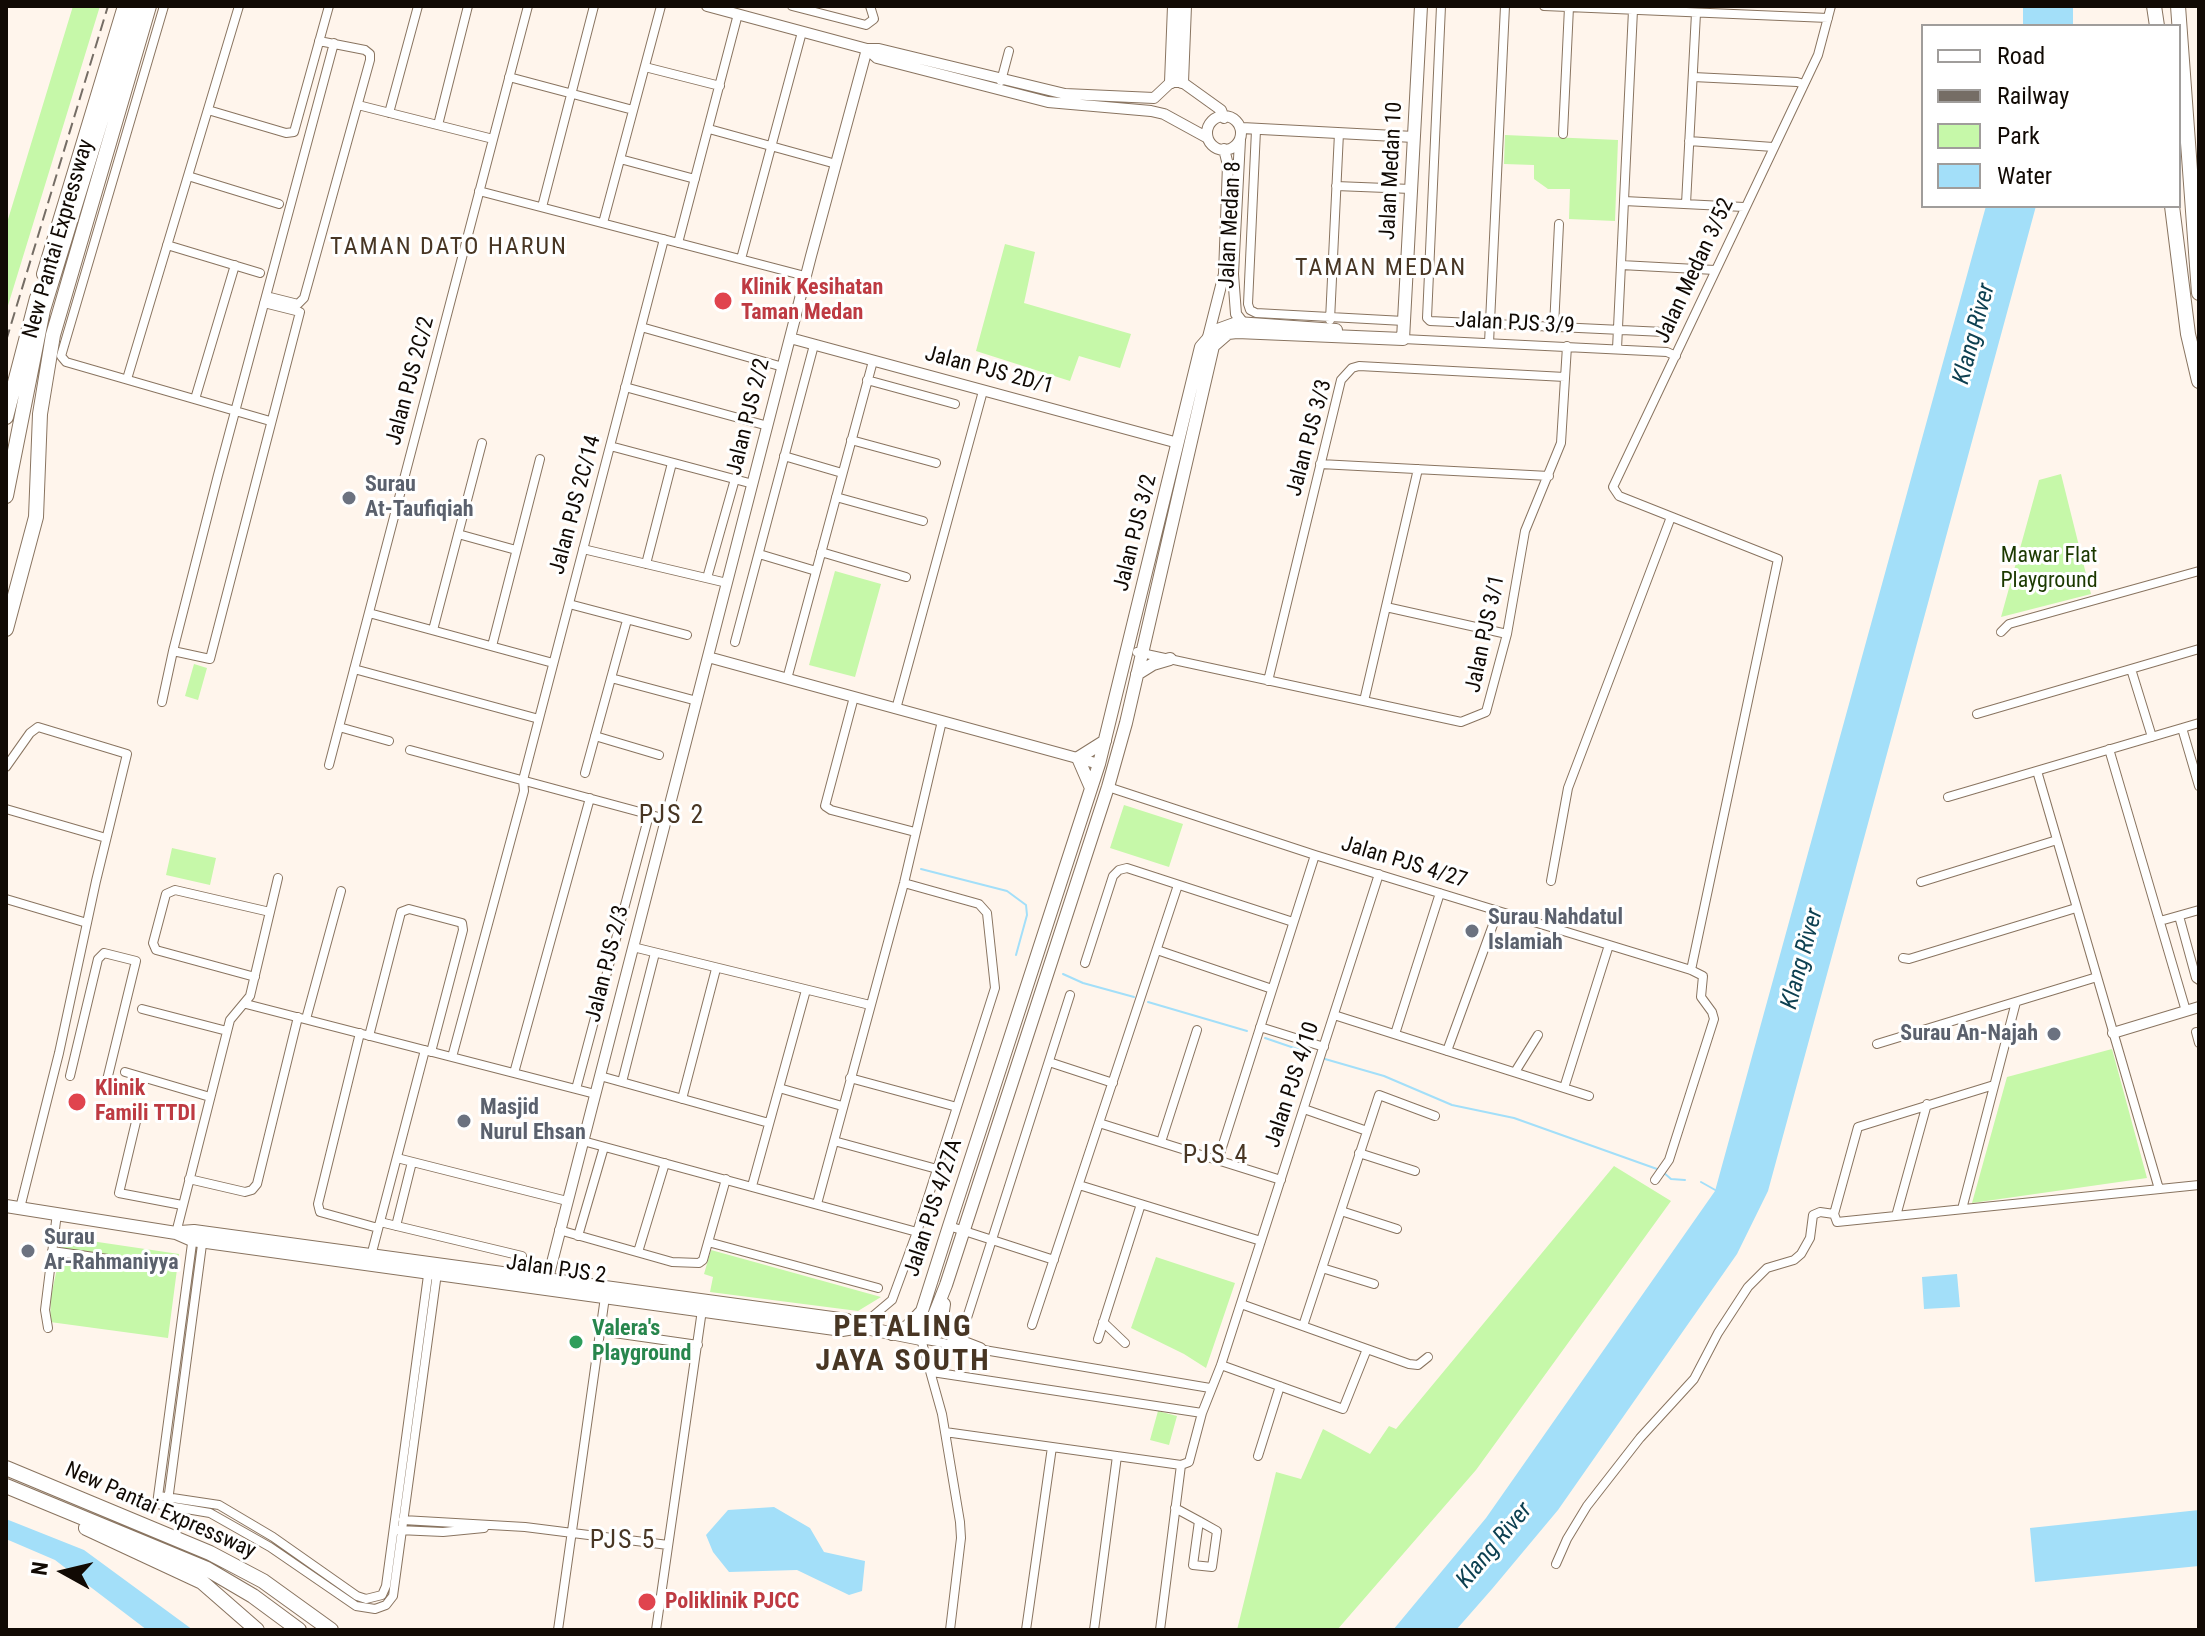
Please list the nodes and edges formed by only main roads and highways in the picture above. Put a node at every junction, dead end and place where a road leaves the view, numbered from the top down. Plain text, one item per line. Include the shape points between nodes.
1 (125, 6) edge
2 (136, 6) edge
3 (149, 6) edge
4 (1174, 6) edge
5 (1185, 6) edge
6 (1421, 6) edge
7 (2185, 6) edge
8 (2181, 56) edge
9 (2186, 138) junction
10 (2172, 208) edge
11 (2199, 293) edge
12 (1221, 333) junction
13 (1351, 336) junction
14 (1403, 339) joint
15 (2199, 381) edge
16 (6, 417) edge
17 (6, 496) edge
18 (6, 629) edge
19 (1135, 652) junction
20 (1170, 659) road end
21 (1137, 674) junction
22 (1105, 741) junction
23 (1099, 764) joint
24 (1108, 787) joint
25 (1091, 788) junction
26 (1022, 1004) junction
27 (1037, 1009) junction
28 (1009, 1043) junction
29 (1025, 1047) junction
30 (6, 1206) edge
31 (198, 1236) junction
32 (433, 1269) junction
33 (546, 1284) junction
34 (946, 1285) junction
35 (922, 1311) junction
36 (860, 1327) junction
37 (892, 1334) junction
38 (926, 1340) junction
39 (980, 1349) road end
40 (6, 1468) edge
41 (6, 1489) edge
42 (297, 1629) edge
43 (257, 1630) edge
44 (331, 1630) edge

1 - 16 highway
2 - 17 highway, New Pantai Expressway via 43,310
3 - 18 highway, New Pantai Expressway via 53,335 40,414 36,517
4 - 5 main road via 1177,82
6 - 14 main road, Jalan Medan 10
7 - 9 highway
8 - 9 highway
9 - 11 highway
10 - 15 highway
12 - 13 main road, Jalan PJS 3/9
12 - 13 main road, Jalan PJS 3/9 via 1243,323 1330,322
12 - 19 main road, Jalan PJS 3/2 via 1213,346
12 - 19 main road, Jalan PJS 3/2 via 1201,347 1195,369
13 - 14 main road, Jalan PJS 3/9
19 - 21 main road, Jalan PJS 3/2
19 - 22 main road, Jalan PJS 3/2
20 - 21 main road
21 - 24 main road, Jalan PJS 3/2
22 - 23 main road, Jalan PJS 3/2
22 - 25 main road via 1078,758
23 - 25 main road, Jalan PJS 4/27A
24 - 27 main road, Jalan PJS 4/27A
25 - 26 main road, Jalan PJS 4/27A
26 - 27 main road via 1025,1013
26 - 28 main road, Jalan PJS 4/27A
27 - 29 main road, Jalan PJS 4/27A
28 - 29 main road via 1018,1038
28 - 35 main road, Jalan PJS 4/27A
29 - 34 main road, Jalan PJS 4/27A
30 - 31 main road, Jalan PJS 2
31 - 32 main road, Jalan PJS 2
31 - 32 main road, Jalan PJS 2 via 371,1256
32 - 33 main road, Jalan PJS 2
33 - 36 main road via 847,1320
33 - 36 main road, Jalan PJS 2 via 842,1330
34 - 38 main road, Jalan PJS 4/27A
34 - 39 main road via 944,1324 954,1339
35 - 37 main road
35 - 38 main road, Jalan PJS 4/27A
36 - 37 main road, Jalan PJS 2
37 - 38 main road, Jalan PJS 2
40 - 44 highway, New Pantai Expressway via 210,1553 263,1581
41 - 42 highway, New Pantai Expressway via 207,1569
41 - 43 highway via 191,1575

